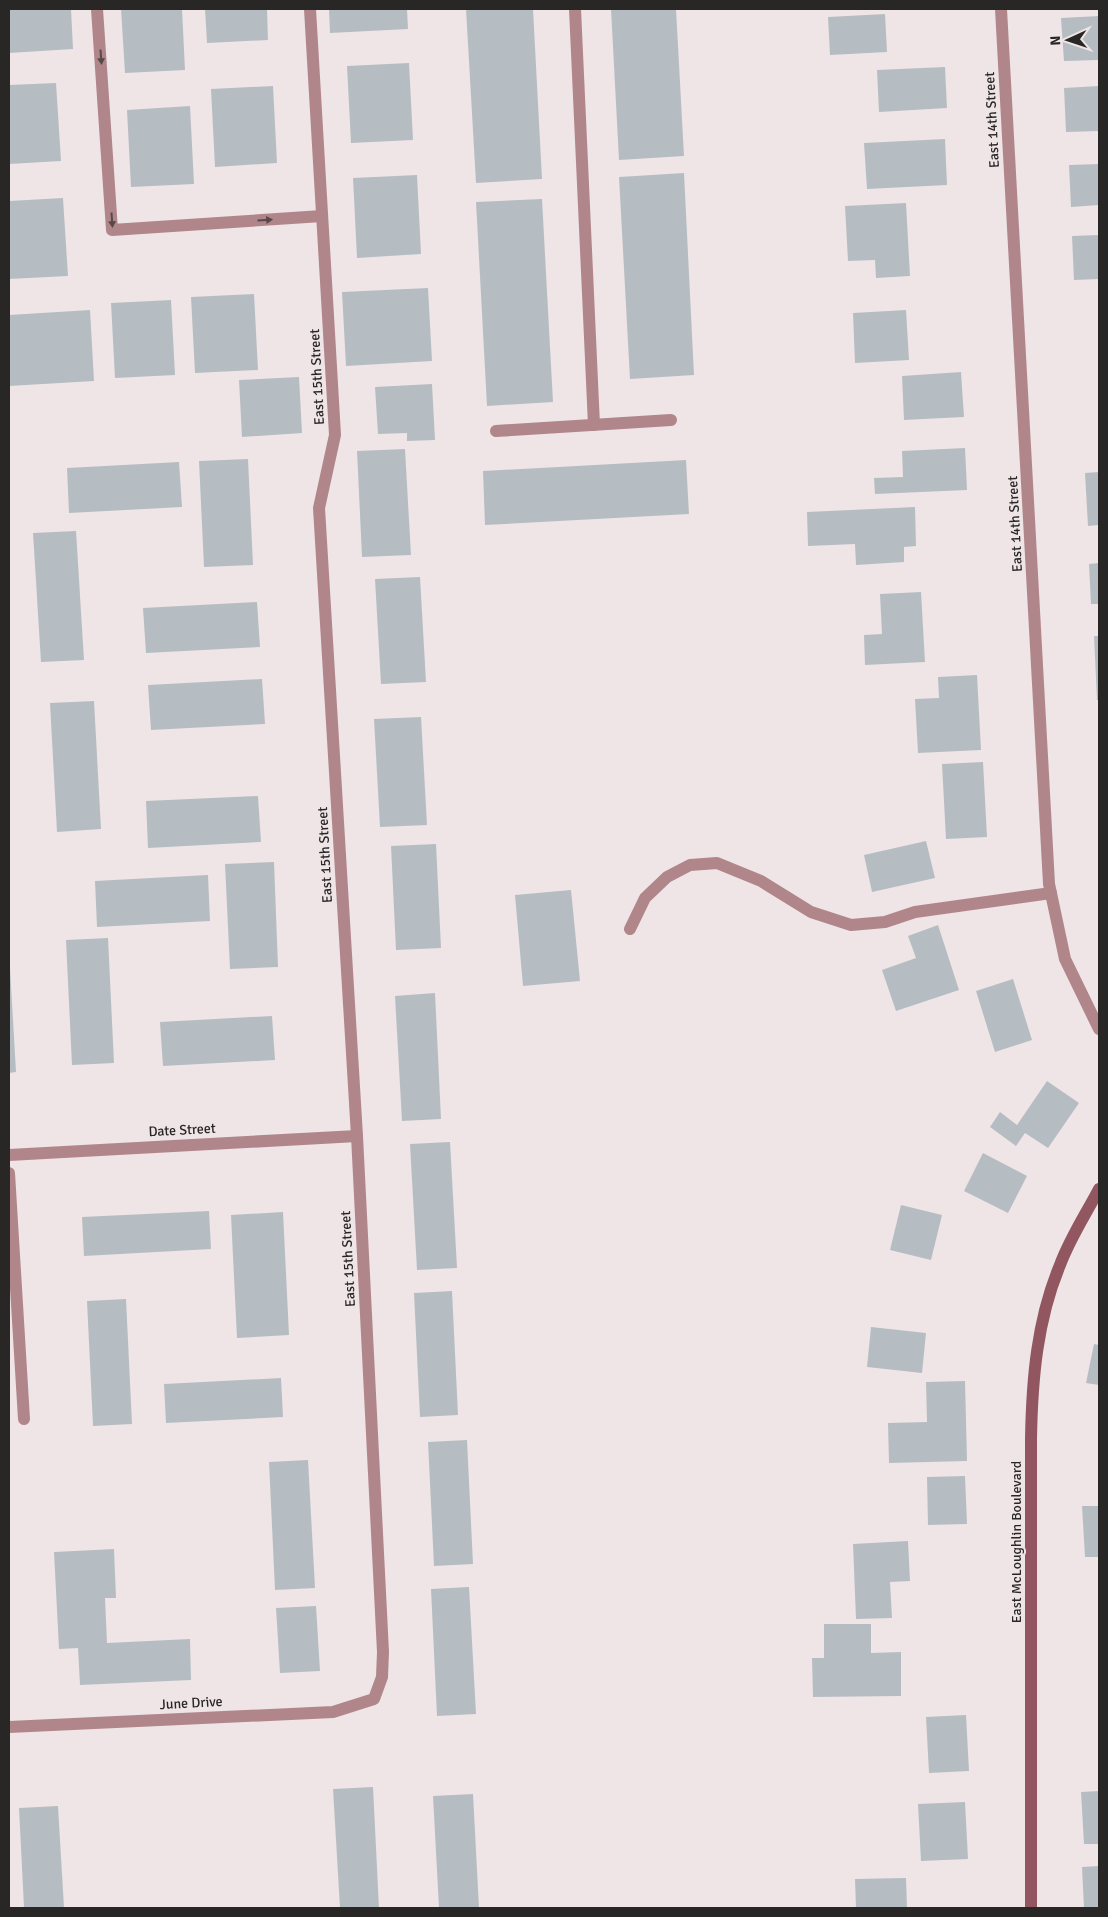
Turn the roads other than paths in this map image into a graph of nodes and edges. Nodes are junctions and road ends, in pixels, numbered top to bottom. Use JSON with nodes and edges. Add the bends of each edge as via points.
{"nodes":[{"id":1,"x":97,"y":9,"type":"edge"},
{"id":2,"x":310,"y":9,"type":"edge"},
{"id":3,"x":575,"y":9,"type":"edge"},
{"id":4,"x":1001,"y":9,"type":"edge"},
{"id":5,"x":322,"y":216,"type":"junction"},
{"id":6,"x":671,"y":420,"type":"dead end"},
{"id":7,"x":594,"y":425,"type":"junction"},
{"id":8,"x":496,"y":431,"type":"dead end"},
{"id":9,"x":1051,"y":893,"type":"junction"},
{"id":10,"x":630,"y":929,"type":"dead end"},
{"id":11,"x":1099,"y":1029,"type":"edge"},
{"id":12,"x":356,"y":1136,"type":"junction"},
{"id":13,"x":9,"y":1155,"type":"edge"},
{"id":14,"x":9,"y":1173,"type":"edge"},
{"id":15,"x":1099,"y":1189,"type":"edge"},
{"id":16,"x":24,"y":1419,"type":"dead end"},
{"id":17,"x":374,"y":1699,"type":"joint"},
{"id":18,"x":9,"y":1726,"type":"edge"},
{"id":19,"x":1031,"y":1908,"type":"edge"}],
"edges":[{"from":1,"to":5,"type":"street","one_way":true,"via":[[112,230]]},
{"from":2,"to":5,"type":"street","name":"East 15th Street"},
{"from":3,"to":7,"type":"street"},
{"from":4,"to":9,"type":"street","name":"East 14th Street"},
{"from":5,"to":12,"type":"street","name":"East 15th Street","via":[[335,435],[319,508]]},
{"from":6,"to":7,"type":"street"},
{"from":7,"to":8,"type":"street"},
{"from":9,"to":10,"type":"street","via":[[915,912],[885,922],[851,925],[810,912],[761,881],[717,863],[690,865],[667,876],[645,898]]},
{"from":9,"to":11,"type":"street","name":"East 14th Street","via":[[1065,959]]},
{"from":12,"to":13,"type":"street","name":"Date Street"},
{"from":12,"to":17,"type":"street","name":"East 15th Street","via":[[383,1652],[382,1677]]},
{"from":14,"to":16,"type":"street"},
{"from":15,"to":19,"type":"street","name":"East McLoughlin Boulevard","via":[[1060,1264],[1036,1349],[1032,1406]]},
{"from":17,"to":18,"type":"street","name":"June Drive","via":[[333,1712]]}]}
